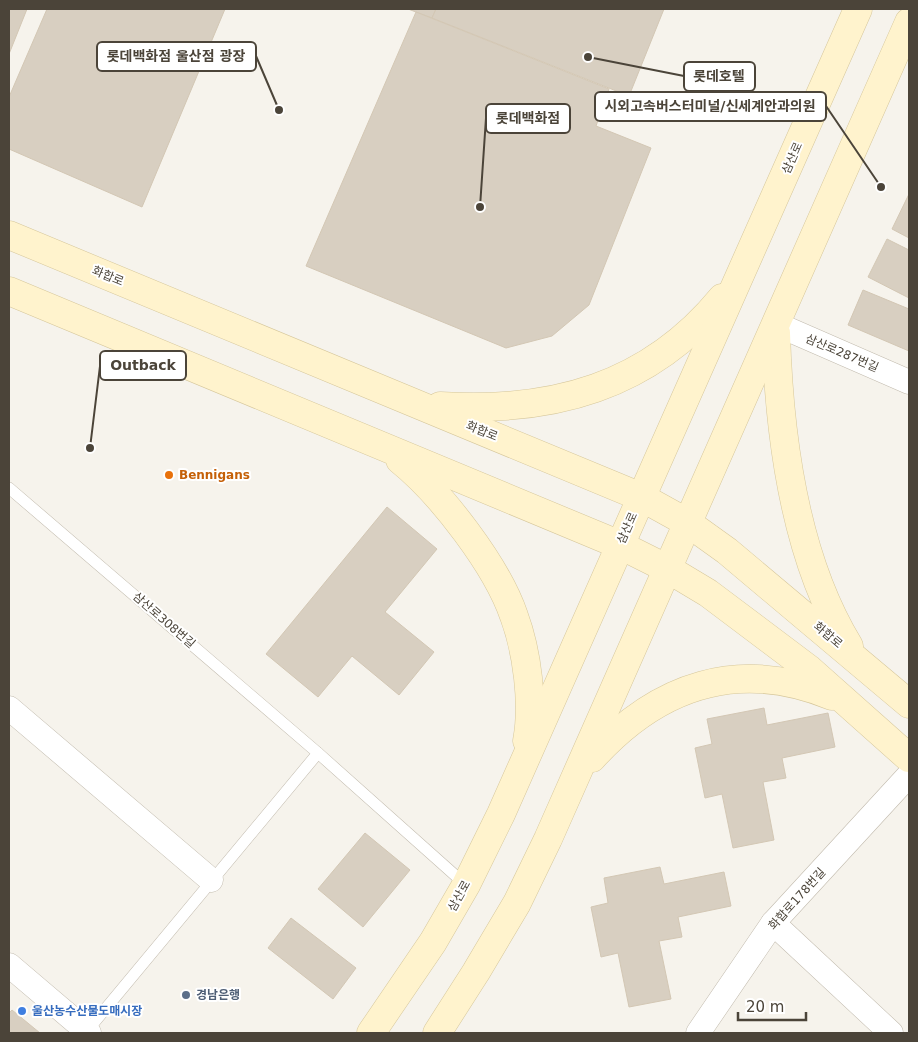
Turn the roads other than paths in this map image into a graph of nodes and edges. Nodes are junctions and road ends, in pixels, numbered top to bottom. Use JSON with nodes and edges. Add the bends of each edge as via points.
{"nodes":[{"id":1,"x":858,"y":9,"type":"edge"},
{"id":2,"x":909,"y":22,"type":"edge"},
{"id":3,"x":9,"y":235,"type":"edge"},
{"id":4,"x":743,"y":268,"type":"junction"},
{"id":5,"x":9,"y":291,"type":"edge"},
{"id":6,"x":776,"y":324,"type":"junction"},
{"id":7,"x":909,"y":382,"type":"edge"},
{"id":8,"x":420,"y":405,"type":"junction"},
{"id":9,"x":376,"y":443,"type":"junction"},
{"id":10,"x":9,"y":488,"type":"edge"},
{"id":11,"x":641,"y":496,"type":"junction"},
{"id":12,"x":688,"y":523,"type":"junction"},
{"id":13,"x":620,"y":544,"type":"junction"},
{"id":14,"x":668,"y":569,"type":"junction"},
{"id":15,"x":858,"y":660,"type":"junction"},
{"id":16,"x":909,"y":704,"type":"edge"},
{"id":17,"x":852,"y":707,"type":"junction"},
{"id":18,"x":9,"y":708,"type":"edge"},
{"id":19,"x":318,"y":753,"type":"junction"},
{"id":20,"x":909,"y":758,"type":"edge"},
{"id":21,"x":522,"y":768,"type":"junction"},
{"id":22,"x":909,"y":775,"type":"edge"},
{"id":23,"x":576,"y":779,"type":"junction"},
{"id":24,"x":211,"y":880,"type":"junction"},
{"id":25,"x":466,"y":885,"type":"junction"},
{"id":26,"x":774,"y":923,"type":"junction"},
{"id":27,"x":9,"y":965,"type":"edge"},
{"id":28,"x":88,"y":1032,"type":"edge"},
{"id":29,"x":371,"y":1033,"type":"edge"},
{"id":30,"x":437,"y":1033,"type":"edge"},
{"id":31,"x":698,"y":1033,"type":"edge"},
{"id":32,"x":891,"y":1033,"type":"edge"}],
"edges":[{"from":1,"to":4,"type":"main road","name":"삼산로"},
{"from":2,"to":6,"type":"main road"},
{"from":3,"to":8,"type":"main road","name":"화합로"},
{"from":4,"to":8,"type":"main road","via":[[713,309],[667,352],[637,371],[597,388],[545,401],[499,407]]},
{"from":4,"to":11,"type":"main road","name":"삼산로"},
{"from":5,"to":9,"type":"main road"},
{"from":6,"to":7,"type":"street","name":"삼산로287번길"},
{"from":6,"to":12,"type":"main road"},
{"from":6,"to":15,"type":"main road","via":[[777,380],[792,493],[823,595],[839,630]]},
{"from":8,"to":11,"type":"main road","name":"화합로"},
{"from":9,"to":13,"type":"main road"},
{"from":9,"to":21,"type":"main road","via":[[401,460],[445,506],[488,565],[514,615],[522,641],[530,707]]},
{"from":10,"to":19,"type":"lane","name":"삼산로308번길"},
{"from":11,"to":12,"type":"main road","name":"화합로"},
{"from":11,"to":13,"type":"main road","name":"삼산로"},
{"from":12,"to":14,"type":"main road"},
{"from":12,"to":15,"type":"main road","name":"화합로"},
{"from":13,"to":14,"type":"main road"},
{"from":13,"to":21,"type":"main road","name":"삼산로"},
{"from":14,"to":17,"type":"main road","via":[[708,593],[810,669]]},
{"from":14,"to":23,"type":"main road"},
{"from":15,"to":16,"type":"main road","name":"화합로"},
{"from":17,"to":20,"type":"main road"},
{"from":17,"to":23,"type":"main road","via":[[818,690],[778,680],[734,679],[710,683],[667,698],[631,721],[608,740]]},
{"from":18,"to":24,"type":"street"},
{"from":19,"to":24,"type":"lane"},
{"from":19,"to":25,"type":"lane","name":"삼산로308번길"},
{"from":21,"to":25,"type":"main road","name":"삼산로"},
{"from":22,"to":26,"type":"street","name":"화합로178번길"},
{"from":23,"to":30,"type":"main road","via":[[517,903]]},
{"from":24,"to":28,"type":"lane"},
{"from":25,"to":29,"type":"main road","name":"삼산로","via":[[433,942]]},
{"from":26,"to":31,"type":"street","name":"화합로178번길"},
{"from":26,"to":32,"type":"street"},
{"from":27,"to":28,"type":"street"}]}
